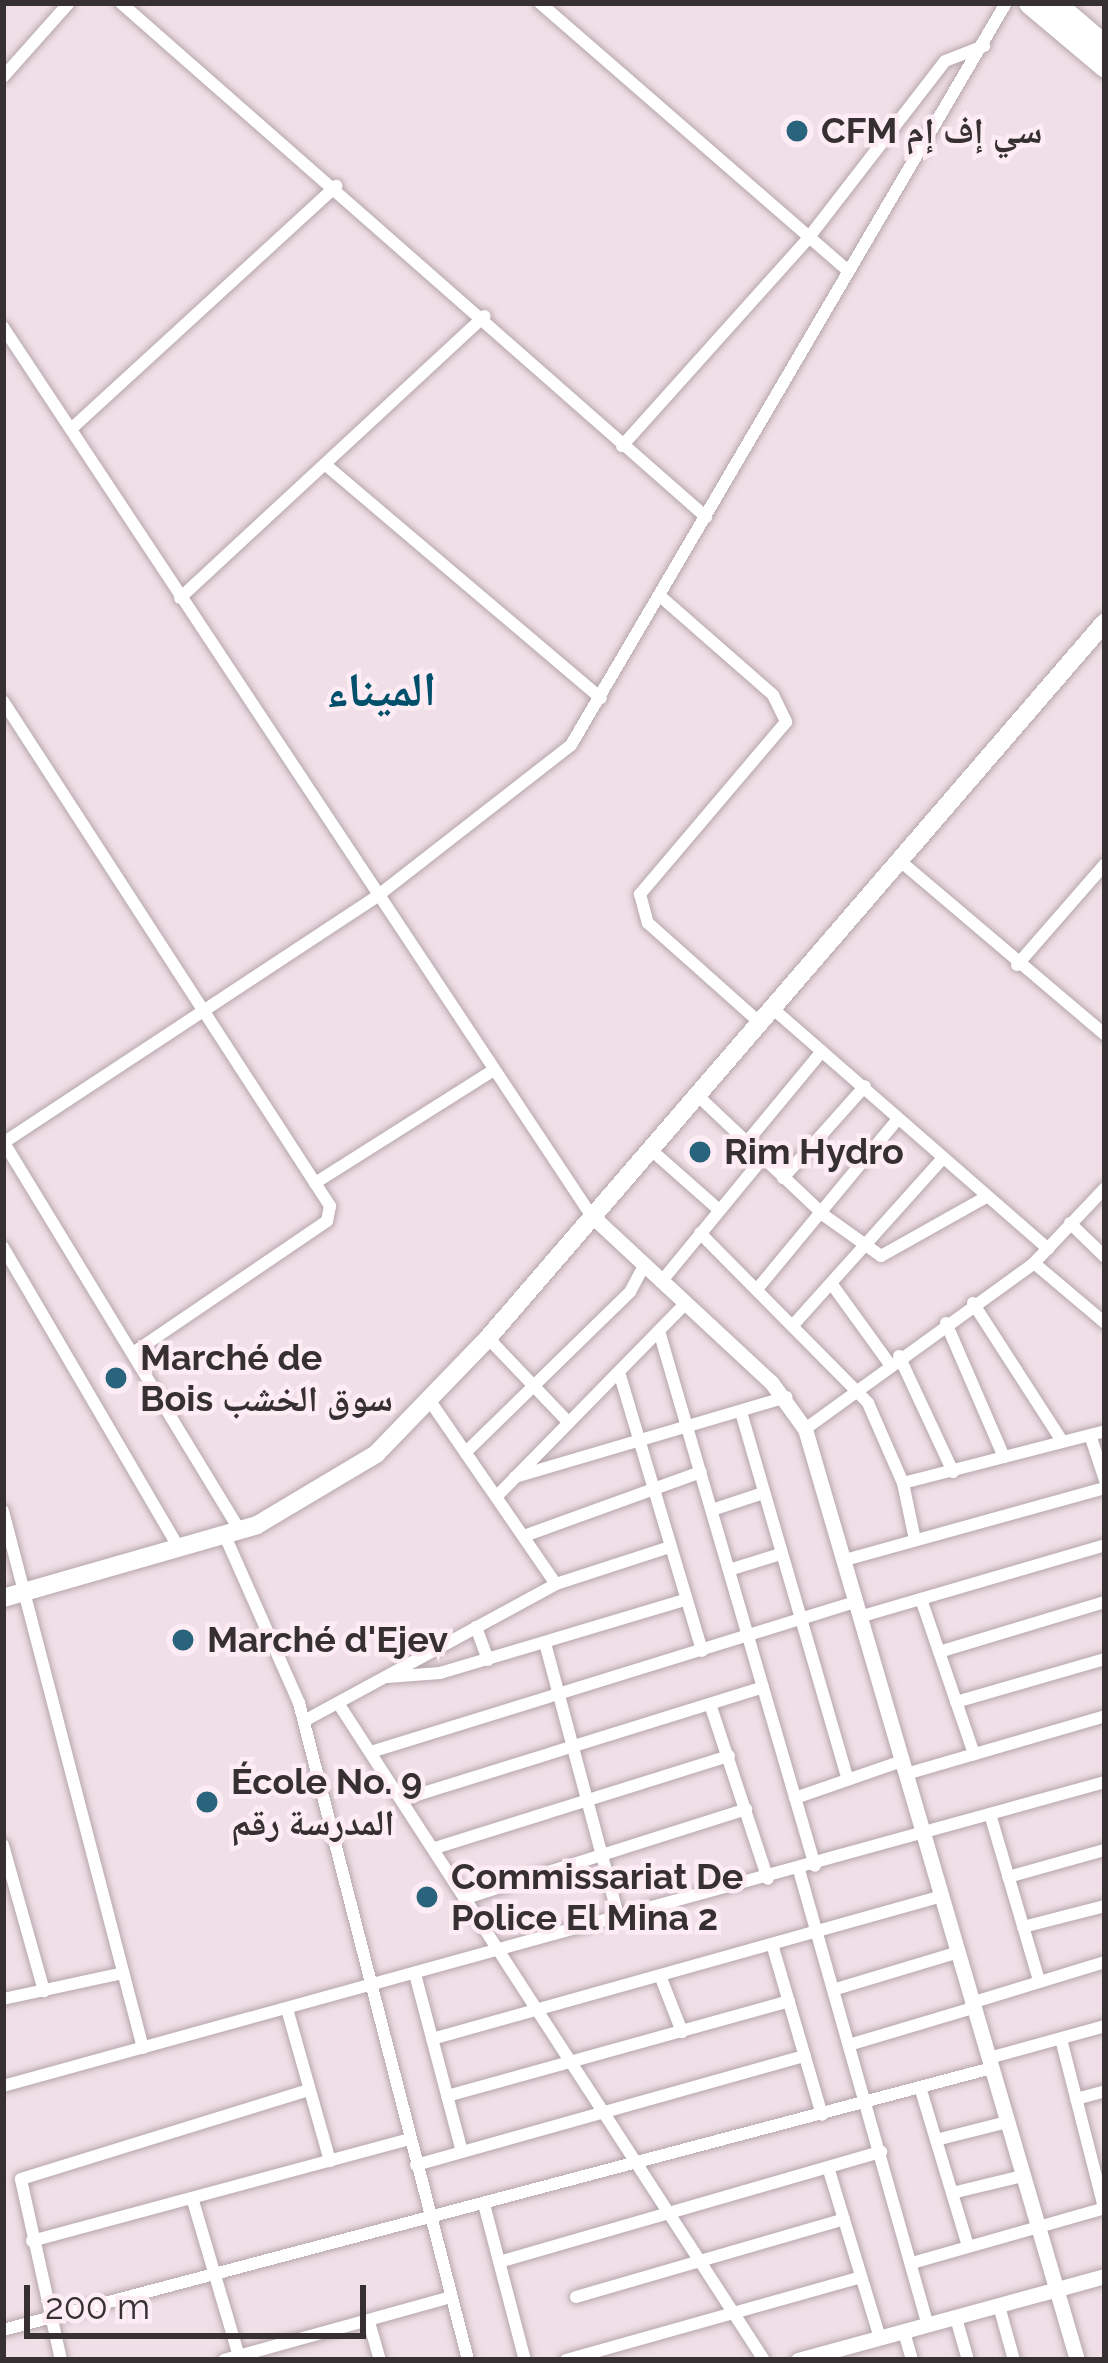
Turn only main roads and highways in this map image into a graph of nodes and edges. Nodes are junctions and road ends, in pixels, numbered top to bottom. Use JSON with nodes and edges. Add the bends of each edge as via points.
{"nodes":[{"id":1,"x":1029,"y":3,"type":"edge"},
{"id":2,"x":1055,"y":3,"type":"edge"},
{"id":3,"x":1105,"y":46,"type":"edge"},
{"id":4,"x":1105,"y":67,"type":"edge"},
{"id":5,"x":1105,"y":622,"type":"edge"},
{"id":6,"x":3,"y":1598,"type":"edge"}],
"edges":[{"from":1,"to":4,"type":"highway"},
{"from":2,"to":3,"type":"highway"},
{"from":5,"to":6,"type":"main road","via":[[430,1401],[337,1483],[233,1534]]}]}
